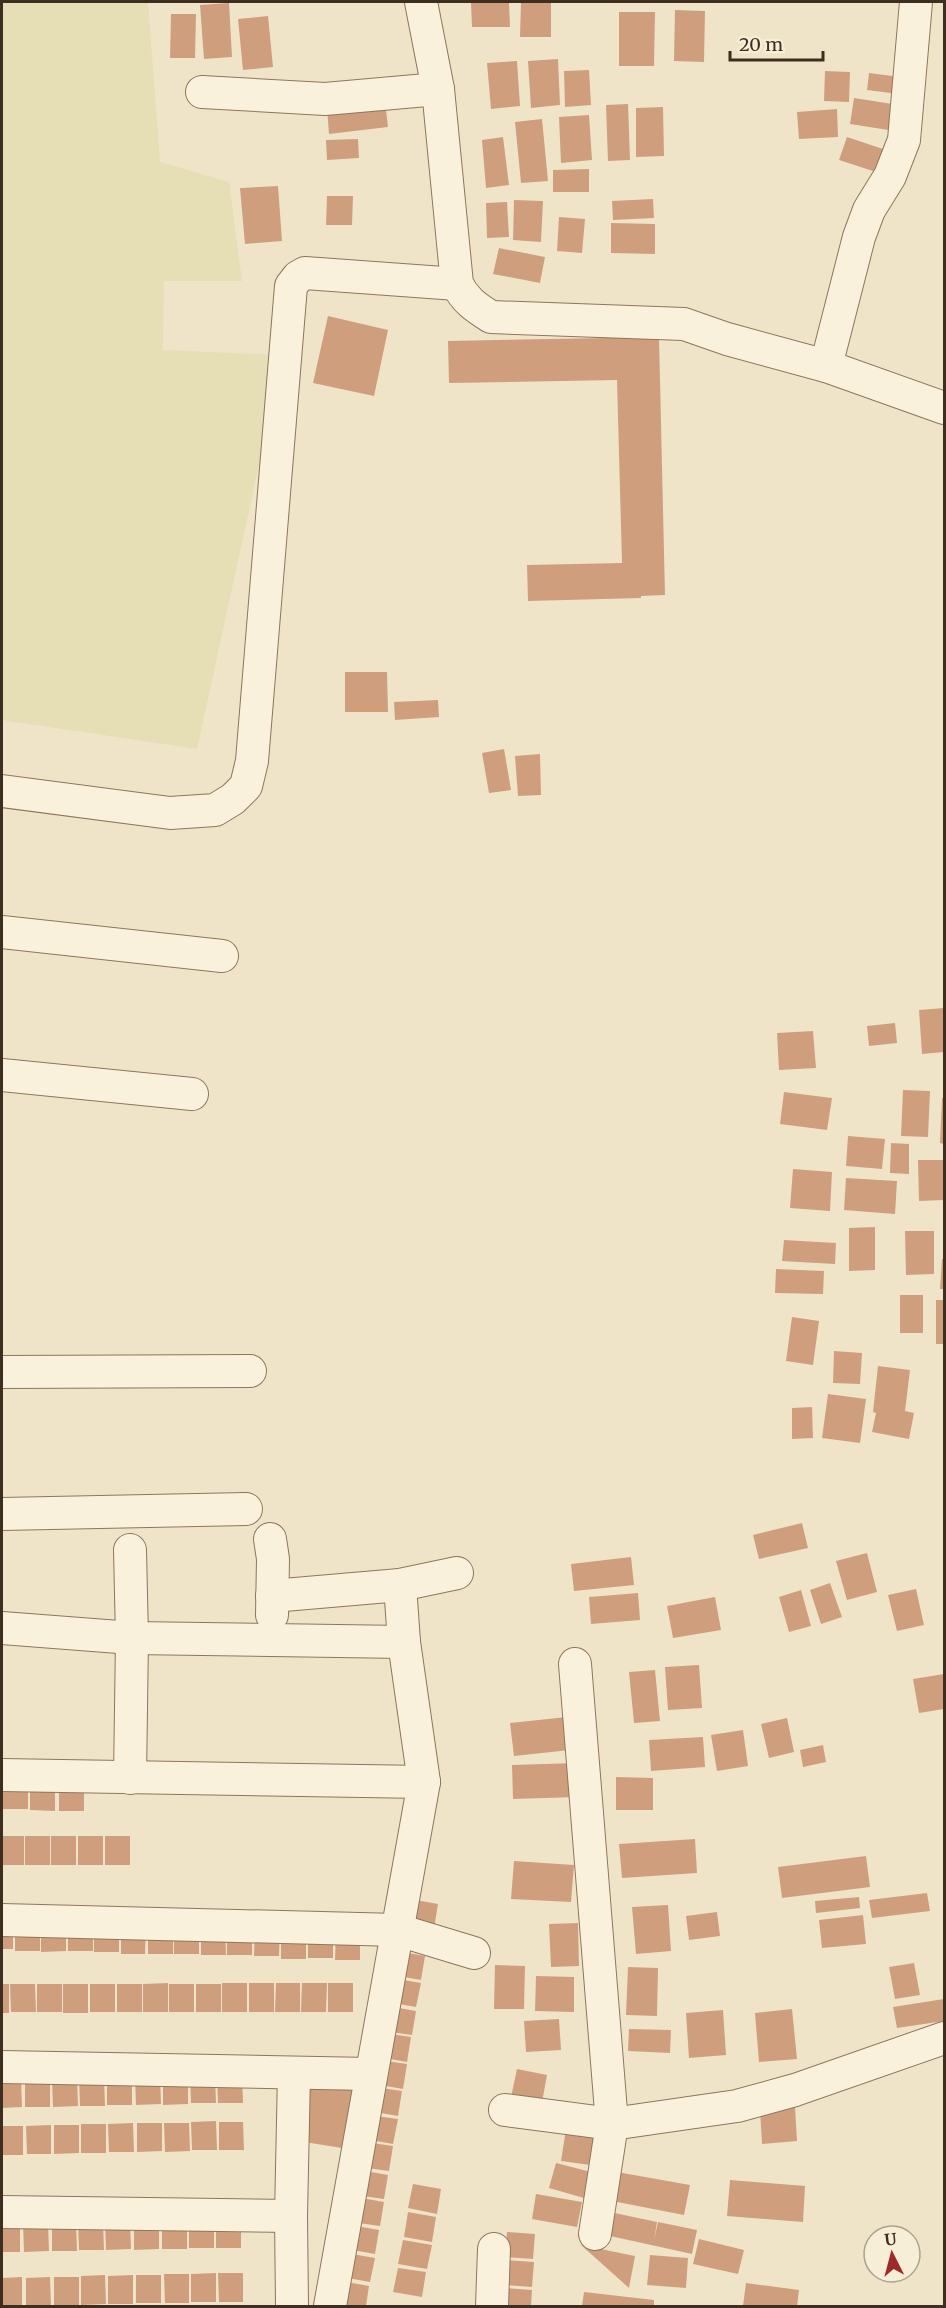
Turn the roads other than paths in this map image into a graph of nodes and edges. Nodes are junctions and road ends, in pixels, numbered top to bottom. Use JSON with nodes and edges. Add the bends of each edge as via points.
{"nodes":[{"id":1,"x":421,"y":2,"type":"edge"},
{"id":2,"x":916,"y":2,"type":"edge"},
{"id":3,"x":438,"y":89,"type":"junction"},
{"id":4,"x":202,"y":92,"type":"dead end"},
{"id":5,"x":457,"y":284,"type":"junction"},
{"id":6,"x":826,"y":366,"type":"junction"},
{"id":7,"x":945,"y":408,"type":"edge"},
{"id":8,"x":2,"y":795,"type":"edge"},
{"id":9,"x":2,"y":932,"type":"edge"},
{"id":10,"x":222,"y":956,"type":"dead end"},
{"id":11,"x":2,"y":1076,"type":"edge"},
{"id":12,"x":192,"y":1094,"type":"dead end"},
{"id":13,"x":250,"y":1371,"type":"dead end"},
{"id":14,"x":2,"y":1372,"type":"edge"},
{"id":15,"x":246,"y":1509,"type":"dead end"},
{"id":16,"x":2,"y":1514,"type":"edge"},
{"id":17,"x":270,"y":1539,"type":"dead end"},
{"id":18,"x":130,"y":1550,"type":"dead end"},
{"id":19,"x":457,"y":1573,"type":"dead end"},
{"id":20,"x":400,"y":1585,"type":"junction"},
{"id":21,"x":272,"y":1596,"type":"junction"},
{"id":22,"x":2,"y":1628,"type":"edge"},
{"id":23,"x":132,"y":1638,"type":"junction"},
{"id":24,"x":273,"y":1640,"type":"junction"},
{"id":25,"x":404,"y":1641,"type":"junction"},
{"id":26,"x":575,"y":1664,"type":"dead end"},
{"id":27,"x":2,"y":1775,"type":"edge"},
{"id":28,"x":130,"y":1779,"type":"junction"},
{"id":29,"x":424,"y":1782,"type":"junction"},
{"id":30,"x":2,"y":1920,"type":"edge"},
{"id":31,"x":398,"y":1930,"type":"junction"},
{"id":32,"x":474,"y":1953,"type":"dead end"},
{"id":33,"x":945,"y":2038,"type":"edge"},
{"id":34,"x":2,"y":2067,"type":"edge"},
{"id":35,"x":294,"y":2073,"type":"junction"},
{"id":36,"x":370,"y":2074,"type":"junction"},
{"id":37,"x":505,"y":2110,"type":"dead end"},
{"id":38,"x":612,"y":2124,"type":"junction"},
{"id":39,"x":2,"y":2212,"type":"edge"},
{"id":40,"x":291,"y":2217,"type":"junction"},
{"id":41,"x":595,"y":2234,"type":"dead end"},
{"id":42,"x":494,"y":2249,"type":"dead end"},
{"id":43,"x":292,"y":2307,"type":"edge"},
{"id":44,"x":330,"y":2307,"type":"edge"},
{"id":45,"x":492,"y":2307,"type":"edge"}],
"edges":[{"from":1,"to":3,"type":"street"},
{"from":2,"to":6,"type":"street","via":[[904,140],[890,176],[868,210]]},
{"from":3,"to":4,"type":"street","via":[[325,99]]},
{"from":3,"to":5,"type":"street"},
{"from":5,"to":6,"type":"street","via":[[468,302],[490,316],[684,324]]},
{"from":5,"to":8,"type":"street","via":[[305,273],[291,286],[252,761],[246,786],[215,810],[170,813]]},
{"from":6,"to":7,"type":"street"},
{"from":9,"to":10,"type":"street"},
{"from":11,"to":12,"type":"street"},
{"from":13,"to":14,"type":"street"},
{"from":15,"to":16,"type":"street"},
{"from":17,"to":21,"type":"street"},
{"from":18,"to":23,"type":"street"},
{"from":19,"to":20,"type":"street"},
{"from":20,"to":21,"type":"street"},
{"from":20,"to":25,"type":"street"},
{"from":21,"to":24,"type":"street"},
{"from":22,"to":23,"type":"street"},
{"from":23,"to":24,"type":"street"},
{"from":23,"to":28,"type":"street"},
{"from":24,"to":25,"type":"street"},
{"from":25,"to":29,"type":"street"},
{"from":26,"to":38,"type":"street"},
{"from":27,"to":28,"type":"street"},
{"from":28,"to":29,"type":"street"},
{"from":29,"to":31,"type":"street"},
{"from":30,"to":31,"type":"street"},
{"from":31,"to":32,"type":"street"},
{"from":31,"to":36,"type":"street"},
{"from":33,"to":38,"type":"street","via":[[737,2106]]},
{"from":34,"to":35,"type":"street"},
{"from":35,"to":36,"type":"street"},
{"from":35,"to":40,"type":"street"},
{"from":36,"to":44,"type":"street"},
{"from":37,"to":38,"type":"street"},
{"from":38,"to":41,"type":"street"},
{"from":39,"to":40,"type":"street"},
{"from":40,"to":43,"type":"street"},
{"from":42,"to":45,"type":"street"}]}
